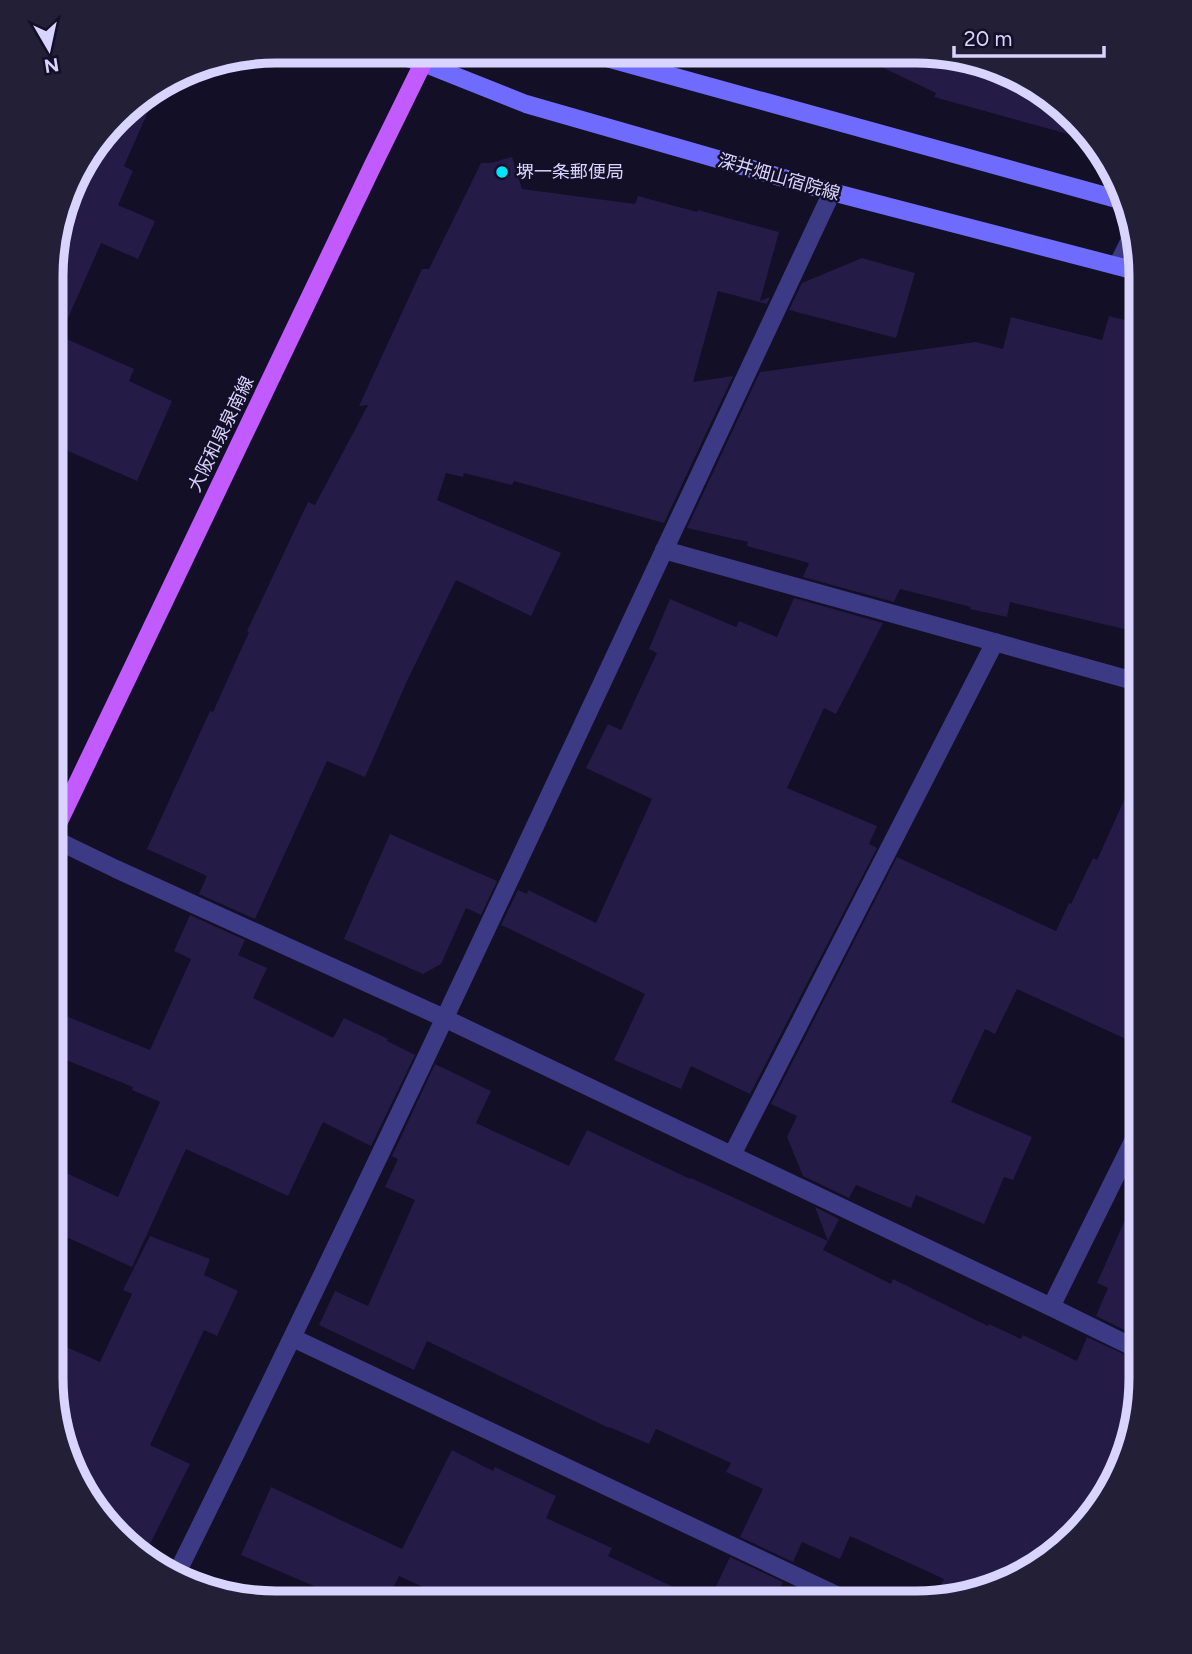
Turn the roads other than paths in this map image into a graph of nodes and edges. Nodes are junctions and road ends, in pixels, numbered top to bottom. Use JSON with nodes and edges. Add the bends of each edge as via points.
{"nodes":[{"id":1,"x":423,"y":63,"type":"edge"},
{"id":2,"x":439,"y":63,"type":"edge"},
{"id":3,"x":625,"y":63,"type":"edge"},
{"id":4,"x":832,"y":192,"type":"junction"},
{"id":5,"x":1114,"y":198,"type":"edge"},
{"id":6,"x":1127,"y":246,"type":"edge"},
{"id":7,"x":1116,"y":265,"type":"junction"},
{"id":8,"x":1129,"y":269,"type":"edge"},
{"id":9,"x":664,"y":550,"type":"junction"},
{"id":10,"x":995,"y":642,"type":"junction"},
{"id":11,"x":1129,"y":679,"type":"edge"},
{"id":12,"x":63,"y":814,"type":"edge"},
{"id":13,"x":63,"y":842,"type":"edge"},
{"id":14,"x":444,"y":1018,"type":"junction"},
{"id":15,"x":1129,"y":1149,"type":"edge"},
{"id":16,"x":732,"y":1155,"type":"junction"},
{"id":17,"x":1051,"y":1307,"type":"junction"},
{"id":18,"x":293,"y":1338,"type":"junction"},
{"id":19,"x":1129,"y":1345,"type":"edge"},
{"id":20,"x":180,"y":1567,"type":"edge"},
{"id":21,"x":828,"y":1591,"type":"edge"}],
"edges":[{"from":1,"to":12,"type":"main road","name":"大阪和泉泉南線"},
{"from":2,"to":4,"type":"main road","name":"深井畑山宿院線","via":[[526,104]]},
{"from":3,"to":5,"type":"main road"},
{"from":4,"to":7,"type":"main road","name":"深井畑山宿院線"},
{"from":4,"to":9,"type":"street"},
{"from":6,"to":7,"type":"street"},
{"from":7,"to":8,"type":"main road","name":"深井畑山宿院線"},
{"from":9,"to":10,"type":"street"},
{"from":9,"to":14,"type":"street"},
{"from":10,"to":11,"type":"street"},
{"from":10,"to":16,"type":"street"},
{"from":13,"to":14,"type":"street"},
{"from":14,"to":16,"type":"street"},
{"from":14,"to":18,"type":"street"},
{"from":15,"to":17,"type":"street"},
{"from":16,"to":17,"type":"street"},
{"from":17,"to":19,"type":"street"},
{"from":18,"to":20,"type":"street"},
{"from":18,"to":21,"type":"street"}]}
